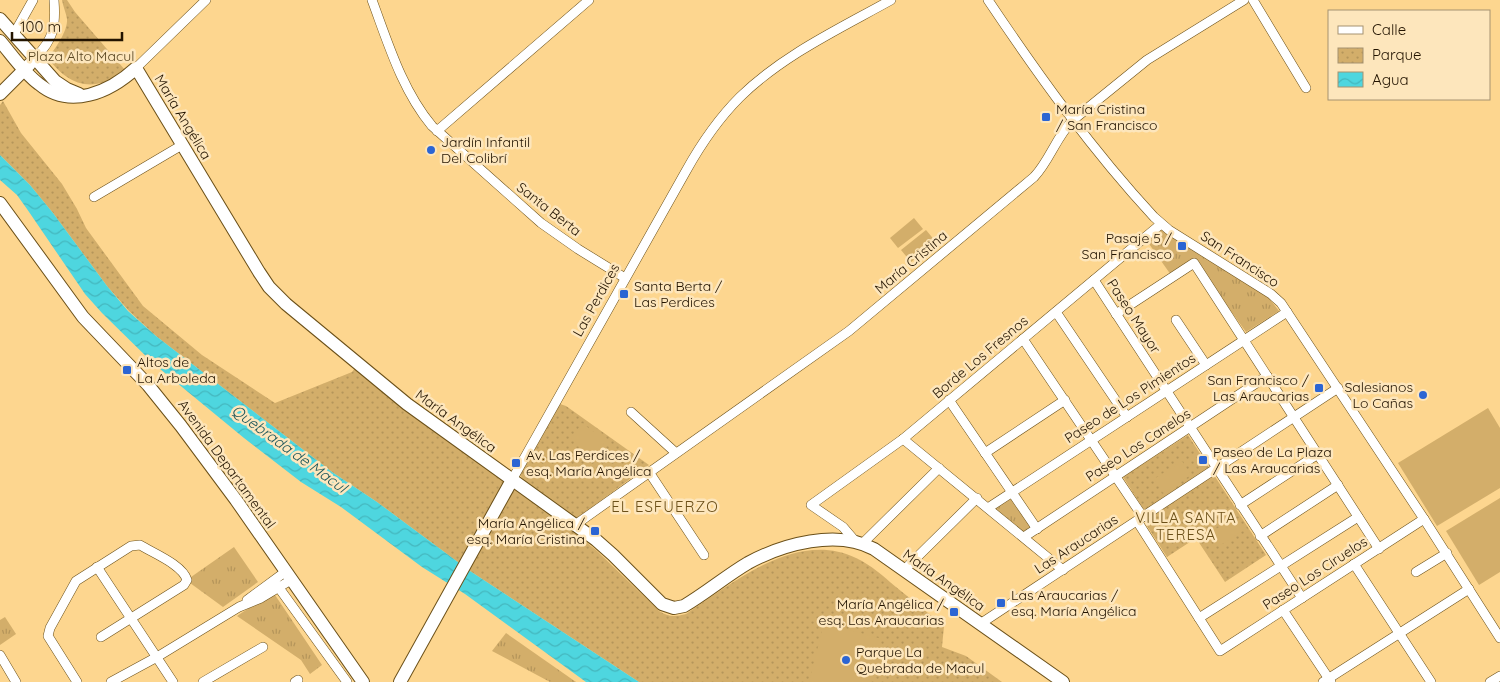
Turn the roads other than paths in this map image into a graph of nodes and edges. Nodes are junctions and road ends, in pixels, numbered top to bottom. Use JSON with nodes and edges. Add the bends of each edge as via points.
{"nodes":[{"id":1,"x":33,"y":0,"type":"edge"},
{"id":2,"x":54,"y":0,"type":"edge"},
{"id":3,"x":206,"y":0,"type":"edge"},
{"id":4,"x":372,"y":0,"type":"edge"},
{"id":5,"x":589,"y":0,"type":"edge"},
{"id":6,"x":891,"y":0,"type":"edge"},
{"id":7,"x":988,"y":0,"type":"edge"},
{"id":8,"x":1244,"y":0,"type":"edge"},
{"id":9,"x":1253,"y":0,"type":"edge"},
{"id":10,"x":0,"y":19,"type":"edge"},
{"id":11,"x":14,"y":34,"type":"junction"},
{"id":12,"x":0,"y":41,"type":"edge"},
{"id":13,"x":35,"y":58,"type":"junction"},
{"id":14,"x":136,"y":68,"type":"junction"},
{"id":15,"x":24,"y":69,"type":"junction"},
{"id":16,"x":1306,"y":88,"type":"dead end"},
{"id":17,"x":0,"y":94,"type":"edge"},
{"id":18,"x":87,"y":95,"type":"junction"},
{"id":19,"x":1073,"y":120,"type":"junction"},
{"id":20,"x":436,"y":131,"type":"junction"},
{"id":21,"x":182,"y":146,"type":"junction"},
{"id":22,"x":94,"y":197,"type":"dead end"},
{"id":23,"x":0,"y":203,"type":"edge"},
{"id":24,"x":1161,"y":224,"type":"junction"},
{"id":25,"x":626,"y":278,"type":"junction"},
{"id":26,"x":1094,"y":280,"type":"junction"},
{"id":27,"x":1056,"y":312,"type":"junction"},
{"id":28,"x":1287,"y":312,"type":"junction"},
{"id":29,"x":1116,"y":314,"type":"junction"},
{"id":30,"x":1176,"y":320,"type":"dead end"},
{"id":31,"x":1023,"y":339,"type":"junction"},
{"id":32,"x":1244,"y":340,"type":"junction"},
{"id":33,"x":1206,"y":365,"type":"junction"},
{"id":34,"x":1267,"y":376,"type":"junction"},
{"id":35,"x":1338,"y":388,"type":"junction"},
{"id":36,"x":1166,"y":391,"type":"junction"},
{"id":37,"x":949,"y":400,"type":"junction"},
{"id":38,"x":1064,"y":400,"type":"junction"},
{"id":39,"x":631,"y":412,"type":"dead end"},
{"id":40,"x":1127,"y":417,"type":"junction"},
{"id":41,"x":1294,"y":417,"type":"junction"},
{"id":42,"x":1190,"y":428,"type":"junction"},
{"id":43,"x":903,"y":439,"type":"junction"},
{"id":44,"x":1091,"y":440,"type":"junction"},
{"id":45,"x":676,"y":453,"type":"junction"},
{"id":46,"x":985,"y":453,"type":"junction"},
{"id":47,"x":1318,"y":454,"type":"junction"},
{"id":48,"x":939,"y":468,"type":"junction"},
{"id":49,"x":1216,"y":468,"type":"junction"},
{"id":50,"x":649,"y":472,"type":"junction"},
{"id":51,"x":1116,"y":477,"type":"junction"},
{"id":52,"x":512,"y":480,"type":"junction"},
{"id":53,"x":1338,"y":485,"type":"junction"},
{"id":54,"x":1012,"y":492,"type":"junction"},
{"id":55,"x":977,"y":498,"type":"junction"},
{"id":56,"x":811,"y":505,"type":"joint"},
{"id":57,"x":1240,"y":505,"type":"junction"},
{"id":58,"x":988,"y":508,"type":"junction"},
{"id":59,"x":1358,"y":516,"type":"junction"},
{"id":60,"x":1140,"y":519,"type":"junction"},
{"id":61,"x":1424,"y":519,"type":"junction"},
{"id":62,"x":575,"y":525,"type":"junction"},
{"id":63,"x":1037,"y":529,"type":"junction"},
{"id":64,"x":1260,"y":536,"type":"junction"},
{"id":65,"x":1024,"y":537,"type":"junction"},
{"id":66,"x":859,"y":542,"type":"junction"},
{"id":67,"x":1379,"y":548,"type":"junction"},
{"id":68,"x":1447,"y":554,"type":"junction"},
{"id":69,"x":704,"y":555,"type":"dead end"},
{"id":70,"x":1354,"y":564,"type":"junction"},
{"id":71,"x":1280,"y":566,"type":"junction"},
{"id":72,"x":97,"y":567,"type":"junction"},
{"id":73,"x":904,"y":570,"type":"junction"},
{"id":74,"x":1063,"y":570,"type":"junction"},
{"id":75,"x":1416,"y":572,"type":"dead end"},
{"id":76,"x":288,"y":576,"type":"junction"},
{"id":77,"x":276,"y":584,"type":"junction"},
{"id":78,"x":1469,"y":589,"type":"junction"},
{"id":79,"x":1302,"y":598,"type":"junction"},
{"id":80,"x":1284,"y":610,"type":"junction"},
{"id":81,"x":132,"y":618,"type":"junction"},
{"id":82,"x":1199,"y":618,"type":"junction"},
{"id":83,"x":980,"y":624,"type":"junction"},
{"id":84,"x":1399,"y":634,"type":"junction"},
{"id":85,"x":101,"y":637,"type":"dead end"},
{"id":86,"x":1500,"y":638,"type":"edge"},
{"id":87,"x":263,"y":647,"type":"dead end"},
{"id":88,"x":0,"y":655,"type":"edge"},
{"id":89,"x":157,"y":657,"type":"junction"},
{"id":90,"x":1500,"y":676,"type":"edge"},
{"id":91,"x":1327,"y":681,"type":"edge"},
{"id":92,"x":16,"y":682,"type":"edge"},
{"id":93,"x":77,"y":682,"type":"edge"},
{"id":94,"x":111,"y":682,"type":"edge"},
{"id":95,"x":173,"y":682,"type":"edge"},
{"id":96,"x":203,"y":682,"type":"edge"},
{"id":97,"x":347,"y":682,"type":"edge"},
{"id":98,"x":363,"y":682,"type":"edge"},
{"id":99,"x":400,"y":682,"type":"edge"},
{"id":100,"x":1062,"y":682,"type":"edge"},
{"id":101,"x":1431,"y":682,"type":"edge"},
{"id":102,"x":1490,"y":682,"type":"edge"}],
"edges":[{"from":1,"to":11,"type":"street"},
{"from":2,"to":13,"type":"street","via":[[53,32]]},
{"from":3,"to":14,"type":"street"},
{"from":4,"to":20,"type":"street","name":"Santa Berta","via":[[399,72]]},
{"from":5,"to":20,"type":"street"},
{"from":6,"to":25,"type":"street","name":"Las Perdices","via":[[790,57],[731,106],[694,156]]},
{"from":7,"to":19,"type":"street","name":"San Francisco"},
{"from":8,"to":19,"type":"street","name":"María Cristina","via":[[1147,60]]},
{"from":9,"to":16,"type":"street"},
{"from":10,"to":11,"type":"street"},
{"from":11,"to":13,"type":"street"},
{"from":12,"to":15,"type":"street"},
{"from":13,"to":15,"type":"street"},
{"from":13,"to":18,"type":"street","via":[[61,86]]},
{"from":14,"to":18,"type":"street","via":[[116,84]]},
{"from":14,"to":21,"type":"street","name":"María Angélica"},
{"from":15,"to":17,"type":"street"},
{"from":15,"to":18,"type":"street","via":[[40,86],[51,92],[69,97]]},
{"from":19,"to":24,"type":"street","name":"San Francisco"},
{"from":19,"to":45,"type":"street","name":"María Cristina","via":[[1044,166],[1029,182],[849,331]]},
{"from":20,"to":25,"type":"street","name":"Santa Berta","via":[[547,228]]},
{"from":21,"to":22,"type":"street"},
{"from":21,"to":52,"type":"street","name":"María Angélica","via":[[277,296],[407,404]]},
{"from":23,"to":76,"type":"street","name":"Avenida Departamental","via":[[83,317],[176,418]]},
{"from":24,"to":26,"type":"street","name":"Borde Los Fresnos"},
{"from":24,"to":28,"type":"street","name":"San Francisco","via":[[1271,294]]},
{"from":25,"to":52,"type":"street","name":"Las Perdices"},
{"from":26,"to":27,"type":"street","name":"Borde Los Fresnos"},
{"from":26,"to":29,"type":"street","name":"Paseo Mayor"},
{"from":27,"to":31,"type":"street","name":"Borde Los Fresnos"},
{"from":27,"to":40,"type":"street"},
{"from":28,"to":32,"type":"street","name":"Paseo de Los Pimientos"},
{"from":28,"to":35,"type":"street","name":"San Francisco"},
{"from":29,"to":32,"type":"street","via":[[1194,263]]},
{"from":29,"to":36,"type":"street","name":"Paseo Mayor"},
{"from":30,"to":33,"type":"street"},
{"from":31,"to":37,"type":"street","name":"Borde Los Fresnos"},
{"from":31,"to":38,"type":"street"},
{"from":32,"to":33,"type":"street","name":"Paseo de Los Pimientos"},
{"from":32,"to":34,"type":"street"},
{"from":33,"to":36,"type":"street","name":"Paseo de Los Pimientos"},
{"from":34,"to":41,"type":"street"},
{"from":34,"to":42,"type":"street","name":"Paseo Los Canelos"},
{"from":35,"to":41,"type":"street","name":"Las Araucarias"},
{"from":35,"to":61,"type":"street","name":"San Francisco"},
{"from":36,"to":40,"type":"street","name":"Paseo de Los Pimientos"},
{"from":36,"to":42,"type":"street","name":"Paseo Mayor"},
{"from":37,"to":43,"type":"street","name":"Borde Los Fresnos"},
{"from":37,"to":46,"type":"street"},
{"from":38,"to":44,"type":"street"},
{"from":38,"to":46,"type":"street"},
{"from":39,"to":45,"type":"street"},
{"from":40,"to":44,"type":"street","name":"Paseo de Los Pimientos"},
{"from":41,"to":47,"type":"street"},
{"from":41,"to":49,"type":"street","name":"Las Araucarias"},
{"from":42,"to":49,"type":"street","name":"Paseo Mayor"},
{"from":42,"to":51,"type":"street","name":"Paseo Los Canelos"},
{"from":43,"to":48,"type":"street"},
{"from":43,"to":56,"type":"street","name":"Borde Los Fresnos"},
{"from":44,"to":51,"type":"street"},
{"from":44,"to":54,"type":"street","name":"Paseo de Los Pimientos"},
{"from":45,"to":50,"type":"street","name":"María Cristina"},
{"from":46,"to":54,"type":"street"},
{"from":47,"to":53,"type":"street"},
{"from":47,"to":57,"type":"street"},
{"from":48,"to":55,"type":"street"},
{"from":48,"to":66,"type":"street"},
{"from":49,"to":57,"type":"street","name":"Paseo Mayor"},
{"from":49,"to":60,"type":"street","name":"Las Araucarias"},
{"from":50,"to":62,"type":"street","name":"María Cristina"},
{"from":50,"to":69,"type":"street"},
{"from":51,"to":60,"type":"street"},
{"from":51,"to":63,"type":"street","name":"Paseo Los Canelos"},
{"from":52,"to":62,"type":"street","name":"María Angélica"},
{"from":52,"to":99,"type":"street","name":"Las Perdices"},
{"from":53,"to":59,"type":"street"},
{"from":53,"to":64,"type":"street"},
{"from":54,"to":58,"type":"street","name":"Paseo de Los Pimientos"},
{"from":54,"to":63,"type":"street"},
{"from":55,"to":58,"type":"street"},
{"from":55,"to":73,"type":"street"},
{"from":56,"to":66,"type":"street","name":"María Angélica"},
{"from":57,"to":64,"type":"street","name":"Paseo Mayor"},
{"from":58,"to":65,"type":"street"},
{"from":59,"to":67,"type":"street"},
{"from":59,"to":71,"type":"street"},
{"from":60,"to":74,"type":"street","name":"Las Araucarias"},
{"from":60,"to":82,"type":"street"},
{"from":61,"to":67,"type":"street","name":"Paseo Los Ciruelos"},
{"from":61,"to":68,"type":"street","name":"San Francisco"},
{"from":62,"to":66,"type":"street","name":"María Angélica","via":[[605,547],[659,602],[674,608],[684,606],[738,569],[771,553],[811,542]]},
{"from":63,"to":65,"type":"street","name":"Paseo Los Canelos"},
{"from":64,"to":71,"type":"street","name":"Paseo Mayor"},
{"from":65,"to":74,"type":"street"},
{"from":66,"to":73,"type":"street","name":"María Angélica"},
{"from":67,"to":70,"type":"street","name":"Paseo Los Ciruelos"},
{"from":68,"to":75,"type":"street"},
{"from":68,"to":78,"type":"street","name":"San Francisco"},
{"from":70,"to":79,"type":"street","name":"Paseo Los Ciruelos"},
{"from":70,"to":84,"type":"street"},
{"from":71,"to":79,"type":"street","name":"Paseo Mayor"},
{"from":71,"to":82,"type":"street"},
{"from":72,"to":81,"type":"street"},
{"from":72,"to":81,"type":"street","via":[[131,546],[140,545],[184,574],[187,580],[184,585]]},
{"from":72,"to":93,"type":"street","via":[[76,581],[48,636]]},
{"from":73,"to":83,"type":"street","name":"María Angélica"},
{"from":74,"to":83,"type":"street","name":"Las Araucarias"},
{"from":76,"to":77,"type":"street"},
{"from":76,"to":98,"type":"street","name":"Avenida Departamental"},
{"from":77,"to":89,"type":"street"},
{"from":77,"to":97,"type":"street"},
{"from":78,"to":84,"type":"street"},
{"from":78,"to":86,"type":"street","name":"San Francisco"},
{"from":79,"to":80,"type":"street","name":"Paseo Los Ciruelos"},
{"from":80,"to":82,"type":"street","name":"Paseo Los Ciruelos","via":[[1220,651]]},
{"from":80,"to":91,"type":"street"},
{"from":81,"to":85,"type":"street"},
{"from":81,"to":89,"type":"street"},
{"from":83,"to":100,"type":"street","name":"María Angélica"},
{"from":84,"to":91,"type":"street"},
{"from":84,"to":101,"type":"street"},
{"from":87,"to":96,"type":"street"},
{"from":88,"to":92,"type":"street"},
{"from":89,"to":94,"type":"street"},
{"from":89,"to":95,"type":"street"},
{"from":90,"to":102,"type":"street"}]}
